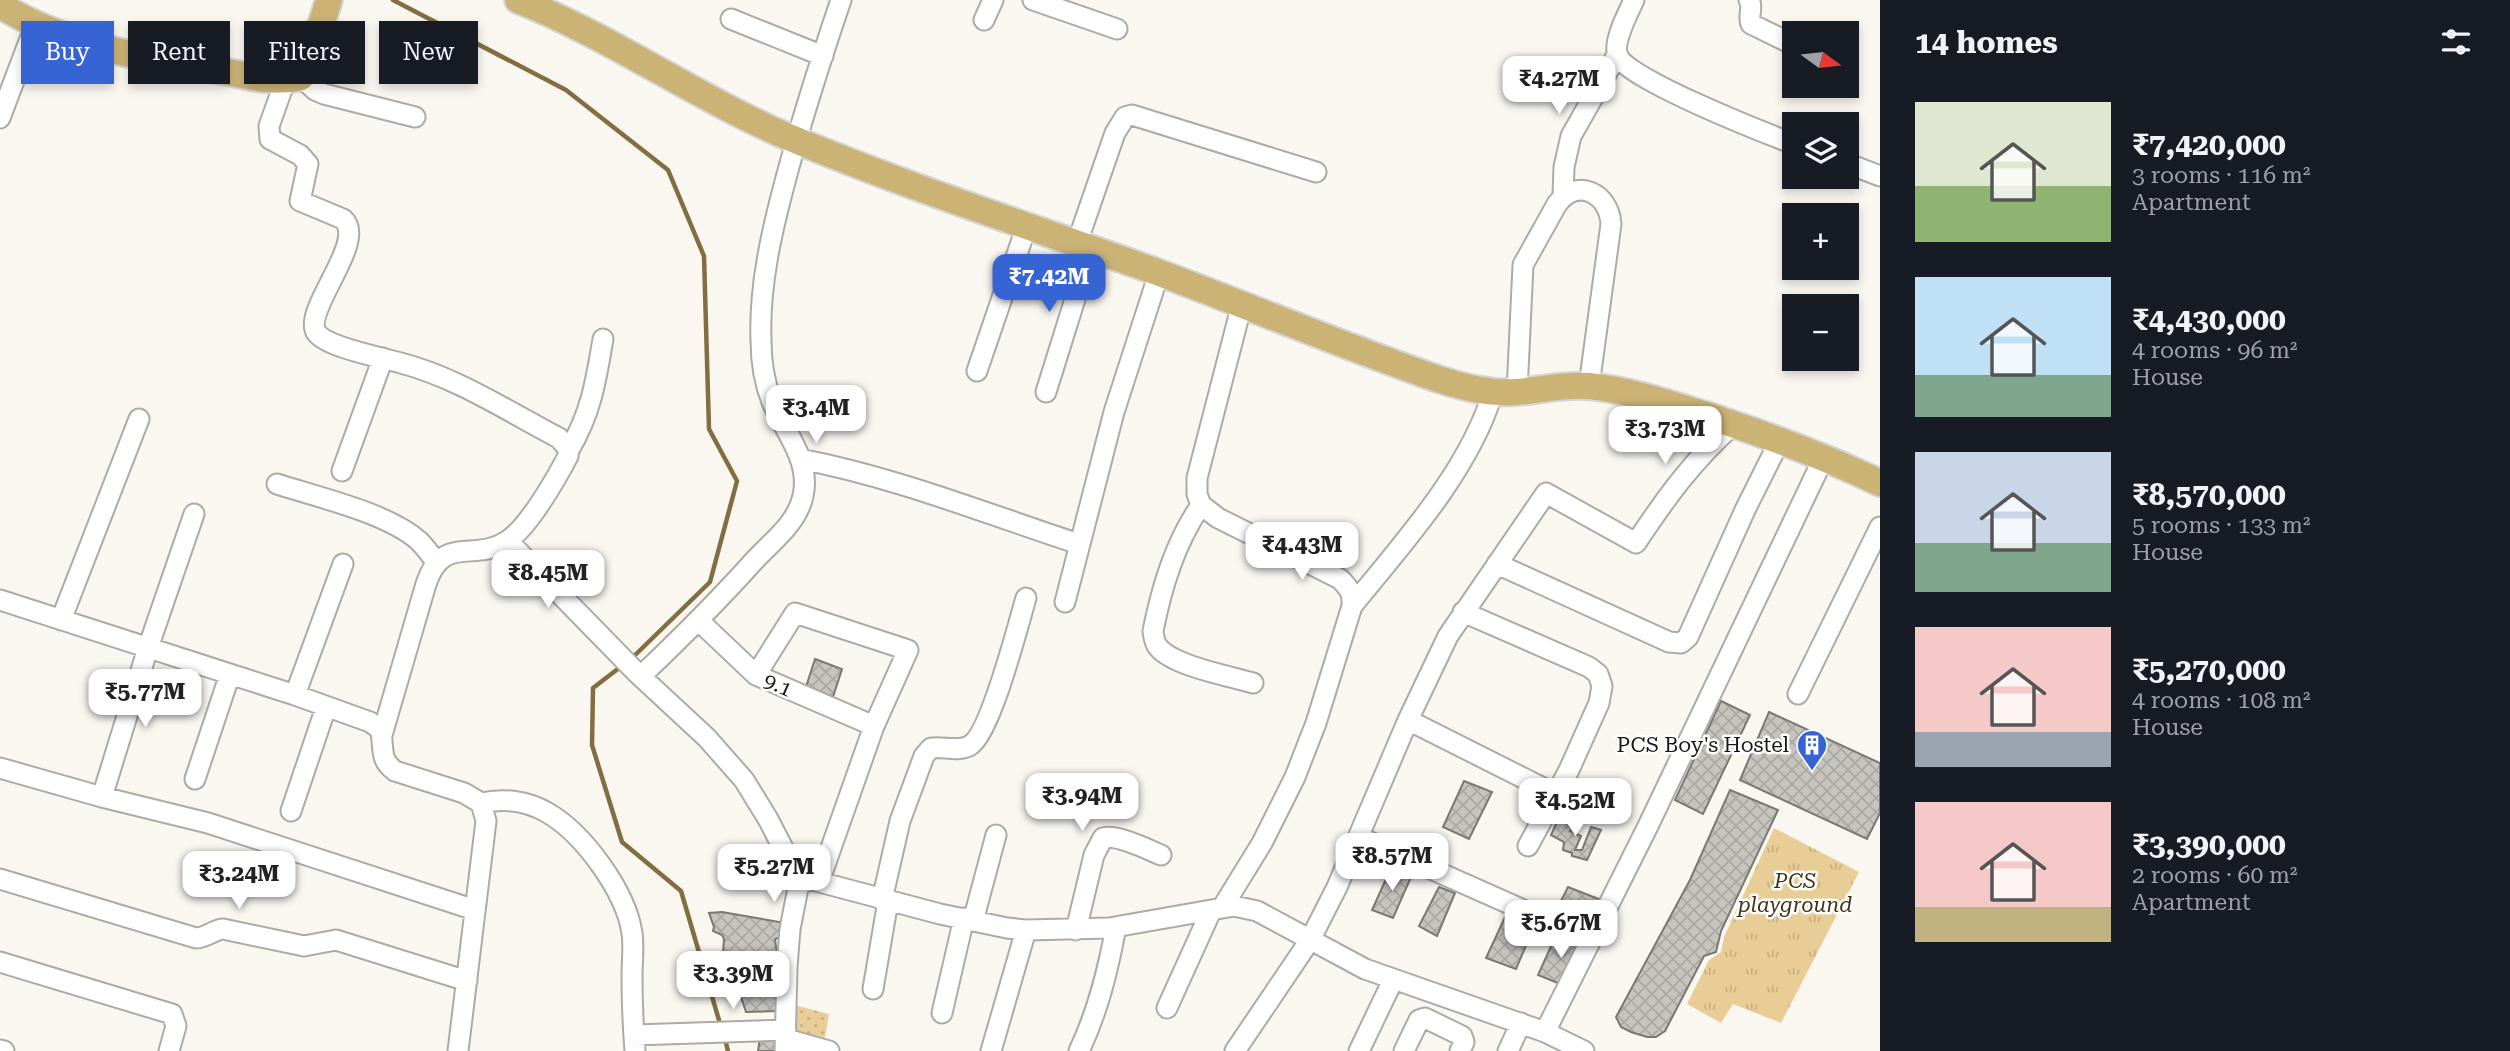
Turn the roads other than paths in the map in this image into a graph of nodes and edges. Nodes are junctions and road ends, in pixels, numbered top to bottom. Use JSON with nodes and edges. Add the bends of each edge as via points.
{"nodes":[{"id":1,"x":329,"y":0,"type":"edge"},
{"id":2,"x":518,"y":0,"type":"edge"},
{"id":3,"x":841,"y":0,"type":"edge"},
{"id":4,"x":993,"y":0,"type":"edge"},
{"id":5,"x":1033,"y":0,"type":"edge"},
{"id":6,"x":1634,"y":0,"type":"edge"},
{"id":7,"x":1749,"y":0,"type":"edge"},
{"id":8,"x":0,"y":5,"type":"edge"},
{"id":9,"x":731,"y":19,"type":"dead end"},
{"id":10,"x":984,"y":20,"type":"dead end"},
{"id":11,"x":32,"y":21,"type":"edge"},
{"id":12,"x":322,"y":21,"type":"edge"},
{"id":13,"x":1116,"y":29,"type":"dead end"},
{"id":14,"x":1782,"y":39,"type":"edge"},
{"id":15,"x":114,"y":51,"type":"edge"},
{"id":16,"x":1617,"y":55,"type":"junction"},
{"id":17,"x":823,"y":56,"type":"junction"},
{"id":18,"x":21,"y":63,"type":"edge"},
{"id":19,"x":244,"y":76,"type":"edge"},
{"id":20,"x":290,"y":84,"type":"edge"},
{"id":21,"x":303,"y":84,"type":"edge"},
{"id":22,"x":415,"y":117,"type":"dead end"},
{"id":23,"x":0,"y":118,"type":"edge"},
{"id":24,"x":1782,"y":139,"type":"edge"},
{"id":25,"x":797,"y":140,"type":"junction"},
{"id":26,"x":1859,"y":168,"type":"edge"},
{"id":27,"x":1316,"y":172,"type":"dead end"},
{"id":28,"x":1880,"y":176,"type":"edge"},
{"id":29,"x":1563,"y":196,"type":"junction"},
{"id":30,"x":1027,"y":225,"type":"junction"},
{"id":31,"x":1084,"y":246,"type":"junction"},
{"id":32,"x":1159,"y":273,"type":"junction"},
{"id":33,"x":1242,"y":304,"type":"junction"},
{"id":34,"x":603,"y":339,"type":"dead end"},
{"id":35,"x":383,"y":358,"type":"junction"},
{"id":36,"x":977,"y":370,"type":"dead end"},
{"id":37,"x":1589,"y":386,"type":"junction"},
{"id":38,"x":1046,"y":392,"type":"dead end"},
{"id":39,"x":1505,"y":392,"type":"junction"},
{"id":40,"x":139,"y":419,"type":"dead end"},
{"id":41,"x":1734,"y":424,"type":"junction"},
{"id":42,"x":1780,"y":440,"type":"junction"},
{"id":43,"x":569,"y":450,"type":"junction"},
{"id":44,"x":1824,"y":457,"type":"junction"},
{"id":45,"x":800,"y":459,"type":"junction"},
{"id":46,"x":342,"y":471,"type":"dead end"},
{"id":47,"x":1880,"y":483,"type":"edge"},
{"id":48,"x":277,"y":484,"type":"dead end"},
{"id":49,"x":1202,"y":505,"type":"junction"},
{"id":50,"x":194,"y":514,"type":"dead end"},
{"id":51,"x":1880,"y":527,"type":"edge"},
{"id":52,"x":508,"y":541,"type":"junction"},
{"id":53,"x":1079,"y":544,"type":"junction"},
{"id":54,"x":436,"y":562,"type":"junction"},
{"id":55,"x":343,"y":564,"type":"dead end"},
{"id":56,"x":1497,"y":564,"type":"junction"},
{"id":57,"x":1026,"y":598,"type":"dead end"},
{"id":58,"x":0,"y":600,"type":"edge"},
{"id":59,"x":1065,"y":602,"type":"dead end"},
{"id":60,"x":1352,"y":606,"type":"junction"},
{"id":61,"x":1463,"y":612,"type":"junction"},
{"id":62,"x":61,"y":620,"type":"junction"},
{"id":63,"x":698,"y":620,"type":"junction"},
{"id":64,"x":148,"y":648,"type":"junction"},
{"id":65,"x":230,"y":674,"type":"junction"},
{"id":66,"x":639,"y":674,"type":"junction"},
{"id":67,"x":756,"y":675,"type":"junction"},
{"id":68,"x":1253,"y":683,"type":"dead end"},
{"id":69,"x":1798,"y":694,"type":"dead end"},
{"id":70,"x":295,"y":695,"type":"junction"},
{"id":71,"x":326,"y":707,"type":"junction"},
{"id":72,"x":1408,"y":720,"type":"junction"},
{"id":73,"x":874,"y":726,"type":"junction"},
{"id":74,"x":382,"y":735,"type":"junction"},
{"id":75,"x":0,"y":768,"type":"edge"},
{"id":76,"x":195,"y":779,"type":"dead end"},
{"id":77,"x":1555,"y":794,"type":"junction"},
{"id":78,"x":102,"y":797,"type":"junction"},
{"id":79,"x":481,"y":803,"type":"junction"},
{"id":80,"x":291,"y":811,"type":"dead end"},
{"id":81,"x":996,"y":835,"type":"dead end"},
{"id":82,"x":1359,"y":837,"type":"junction"},
{"id":83,"x":1528,"y":846,"type":"dead end"},
{"id":84,"x":1161,"y":855,"type":"dead end"},
{"id":85,"x":0,"y":879,"type":"edge"},
{"id":86,"x":810,"y":882,"type":"junction"},
{"id":87,"x":885,"y":900,"type":"junction"},
{"id":88,"x":1216,"y":909,"type":"junction"},
{"id":89,"x":475,"y":910,"type":"junction"},
{"id":90,"x":968,"y":920,"type":"junction"},
{"id":91,"x":1116,"y":927,"type":"junction"},
{"id":92,"x":1026,"y":930,"type":"junction"},
{"id":93,"x":1076,"y":930,"type":"junction"},
{"id":94,"x":1310,"y":940,"type":"junction"},
{"id":95,"x":1591,"y":940,"type":"junction"},
{"id":96,"x":0,"y":962,"type":"edge"},
{"id":97,"x":1393,"y":980,"type":"junction"},
{"id":98,"x":467,"y":981,"type":"junction"},
{"id":99,"x":873,"y":989,"type":"dead end"},
{"id":100,"x":1452,"y":1001,"type":"junction"},
{"id":101,"x":1167,"y":1008,"type":"dead end"},
{"id":102,"x":942,"y":1013,"type":"dead end"},
{"id":103,"x":1521,"y":1023,"type":"junction"},
{"id":104,"x":1441,"y":1027,"type":"junction"},
{"id":105,"x":1545,"y":1032,"type":"junction"},
{"id":106,"x":786,"y":1040,"type":"edge"},
{"id":107,"x":635,"y":1043,"type":"edge"},
{"id":108,"x":169,"y":1051,"type":"edge"},
{"id":109,"x":458,"y":1051,"type":"edge"},
{"id":110,"x":829,"y":1051,"type":"edge"},
{"id":111,"x":991,"y":1051,"type":"edge"},
{"id":112,"x":1079,"y":1051,"type":"edge"},
{"id":113,"x":1235,"y":1051,"type":"edge"},
{"id":114,"x":1359,"y":1051,"type":"edge"},
{"id":115,"x":1404,"y":1051,"type":"edge"},
{"id":116,"x":1460,"y":1051,"type":"edge"},
{"id":117,"x":1508,"y":1051,"type":"edge"},
{"id":118,"x":1584,"y":1051,"type":"edge"}],
"edges":[{"from":1,"to":12,"type":"main road"},
{"from":2,"to":25,"type":"main road"},
{"from":3,"to":17,"type":"street"},
{"from":4,"to":10,"type":"street"},
{"from":5,"to":13,"type":"street"},
{"from":6,"to":16,"type":"street"},
{"from":7,"to":14,"type":"street","via":[[1751,24]]},
{"from":8,"to":11,"type":"main road"},
{"from":9,"to":17,"type":"street"},
{"from":15,"to":19,"type":"main road"},
{"from":16,"to":24,"type":"street","via":[[1688,100]]},
{"from":16,"to":29,"type":"street","via":[[1571,136]]},
{"from":17,"to":25,"type":"street"},
{"from":18,"to":23,"type":"street"},
{"from":20,"to":35,"type":"street","via":[[269,126],[270,139],[308,164],[300,201],[343,219],[350,229],[314,328],[321,338]]},
{"from":21,"to":22,"type":"street","via":[[324,94]]},
{"from":25,"to":30,"type":"main road"},
{"from":25,"to":45,"type":"street","via":[[770,246],[761,340],[766,387]]},
{"from":26,"to":28,"type":"street"},
{"from":27,"to":31,"type":"street","via":[[1132,115],[1125,117],[1109,146]]},
{"from":29,"to":37,"type":"street","via":[[1578,190],[1598,195],[1610,212],[1610,242]]},
{"from":29,"to":39,"type":"street","via":[[1523,264]]},
{"from":30,"to":31,"type":"main road"},
{"from":30,"to":36,"type":"street"},
{"from":31,"to":32,"type":"main road"},
{"from":31,"to":38,"type":"street"},
{"from":32,"to":33,"type":"main road"},
{"from":32,"to":53,"type":"street","via":[[1114,412]]},
{"from":33,"to":39,"type":"main road","via":[[1428,376],[1468,389]]},
{"from":33,"to":49,"type":"street","via":[[1197,478]]},
{"from":34,"to":43,"type":"street","via":[[592,402]]},
{"from":35,"to":43,"type":"street","via":[[439,375],[479,394],[559,438]]},
{"from":35,"to":46,"type":"street"},
{"from":37,"to":39,"type":"main road"},
{"from":37,"to":41,"type":"main road","via":[[1642,396]]},
{"from":39,"to":60,"type":"street","via":[[1442,490]]},
{"from":40,"to":62,"type":"street"},
{"from":41,"to":42,"type":"main road"},
{"from":41,"to":56,"type":"street","via":[[1675,486],[1636,543],[1546,493]]},
{"from":42,"to":44,"type":"main road"},
{"from":42,"to":56,"type":"street","via":[[1688,637],[1681,643],[1669,642]]},
{"from":43,"to":52,"type":"street","via":[[547,493]]},
{"from":44,"to":47,"type":"main road"},
{"from":44,"to":95,"type":"street"},
{"from":45,"to":53,"type":"street","via":[[923,492]]},
{"from":45,"to":63,"type":"street","via":[[804,495],[790,523]]},
{"from":48,"to":54,"type":"street","via":[[402,530],[418,540]]},
{"from":49,"to":60,"type":"street","via":[[1218,518],[1340,579],[1353,595]]},
{"from":49,"to":68,"type":"street","via":[[1168,572],[1154,641],[1178,660]]},
{"from":50,"to":64,"type":"street"},
{"from":51,"to":69,"type":"street"},
{"from":52,"to":54,"type":"street","via":[[452,553]]},
{"from":52,"to":66,"type":"street"},
{"from":53,"to":59,"type":"street"},
{"from":54,"to":74,"type":"street"},
{"from":55,"to":70,"type":"street"},
{"from":56,"to":61,"type":"street"},
{"from":57,"to":87,"type":"street","via":[[981,734],[966,747],[931,748],[923,756],[902,811]]},
{"from":58,"to":62,"type":"street"},
{"from":60,"to":88,"type":"street","via":[[1295,777],[1262,843]]},
{"from":61,"to":72,"type":"street"},
{"from":61,"to":77,"type":"street","via":[[1598,674],[1602,686],[1599,703]]},
{"from":62,"to":64,"type":"street"},
{"from":63,"to":66,"type":"street"},
{"from":63,"to":67,"type":"street","name":"9.1"},
{"from":64,"to":65,"type":"street"},
{"from":64,"to":78,"type":"street"},
{"from":65,"to":70,"type":"street"},
{"from":65,"to":76,"type":"street"},
{"from":66,"to":86,"type":"street","via":[[744,780]]},
{"from":67,"to":73,"type":"street","name":"9.1"},
{"from":67,"to":73,"type":"street","via":[[794,613],[908,650]]},
{"from":70,"to":71,"type":"street"},
{"from":71,"to":74,"type":"street","via":[[377,725]]},
{"from":71,"to":80,"type":"street"},
{"from":72,"to":77,"type":"street"},
{"from":72,"to":82,"type":"street"},
{"from":73,"to":86,"type":"street"},
{"from":74,"to":79,"type":"street","via":[[383,760],[395,771]]},
{"from":75,"to":78,"type":"street"},
{"from":77,"to":83,"type":"street"},
{"from":78,"to":89,"type":"street","via":[[208,823]]},
{"from":79,"to":89,"type":"street","via":[[486,821]]},
{"from":79,"to":107,"type":"street","via":[[509,800],[548,813],[590,852],[608,877],[633,935]]},
{"from":81,"to":90,"type":"street"},
{"from":82,"to":94,"type":"street"},
{"from":82,"to":95,"type":"street"},
{"from":84,"to":93,"type":"street","via":[[1109,836],[1103,838],[1094,855]]},
{"from":85,"to":98,"type":"street","via":[[195,938],[223,929],[304,947],[336,940]]},
{"from":86,"to":87,"type":"street"},
{"from":86,"to":106,"type":"street","via":[[795,898],[790,929]]},
{"from":87,"to":90,"type":"street"},
{"from":87,"to":99,"type":"street"},
{"from":88,"to":91,"type":"street"},
{"from":88,"to":94,"type":"street","via":[[1234,906],[1257,911]]},
{"from":88,"to":101,"type":"street"},
{"from":89,"to":98,"type":"street"},
{"from":90,"to":92,"type":"street"},
{"from":90,"to":102,"type":"street"},
{"from":91,"to":93,"type":"street"},
{"from":91,"to":112,"type":"street","via":[[1102,991]]},
{"from":92,"to":93,"type":"street"},
{"from":92,"to":111,"type":"street"},
{"from":94,"to":97,"type":"street"},
{"from":94,"to":113,"type":"street"},
{"from":95,"to":105,"type":"street"},
{"from":96,"to":108,"type":"street","via":[[172,1014],[176,1026]]},
{"from":97,"to":100,"type":"street"},
{"from":97,"to":114,"type":"street"},
{"from":98,"to":109,"type":"street"},
{"from":100,"to":103,"type":"street"},
{"from":100,"to":104,"type":"street"},
{"from":103,"to":105,"type":"street"},
{"from":103,"to":117,"type":"street"},
{"from":104,"to":115,"type":"street","via":[[1421,1019]]},
{"from":104,"to":116,"type":"street","via":[[1462,1036]]},
{"from":105,"to":118,"type":"street"},
{"from":106,"to":107,"type":"street","via":[[758,1030],[709,1031]]},
{"from":106,"to":110,"type":"street"}]}
